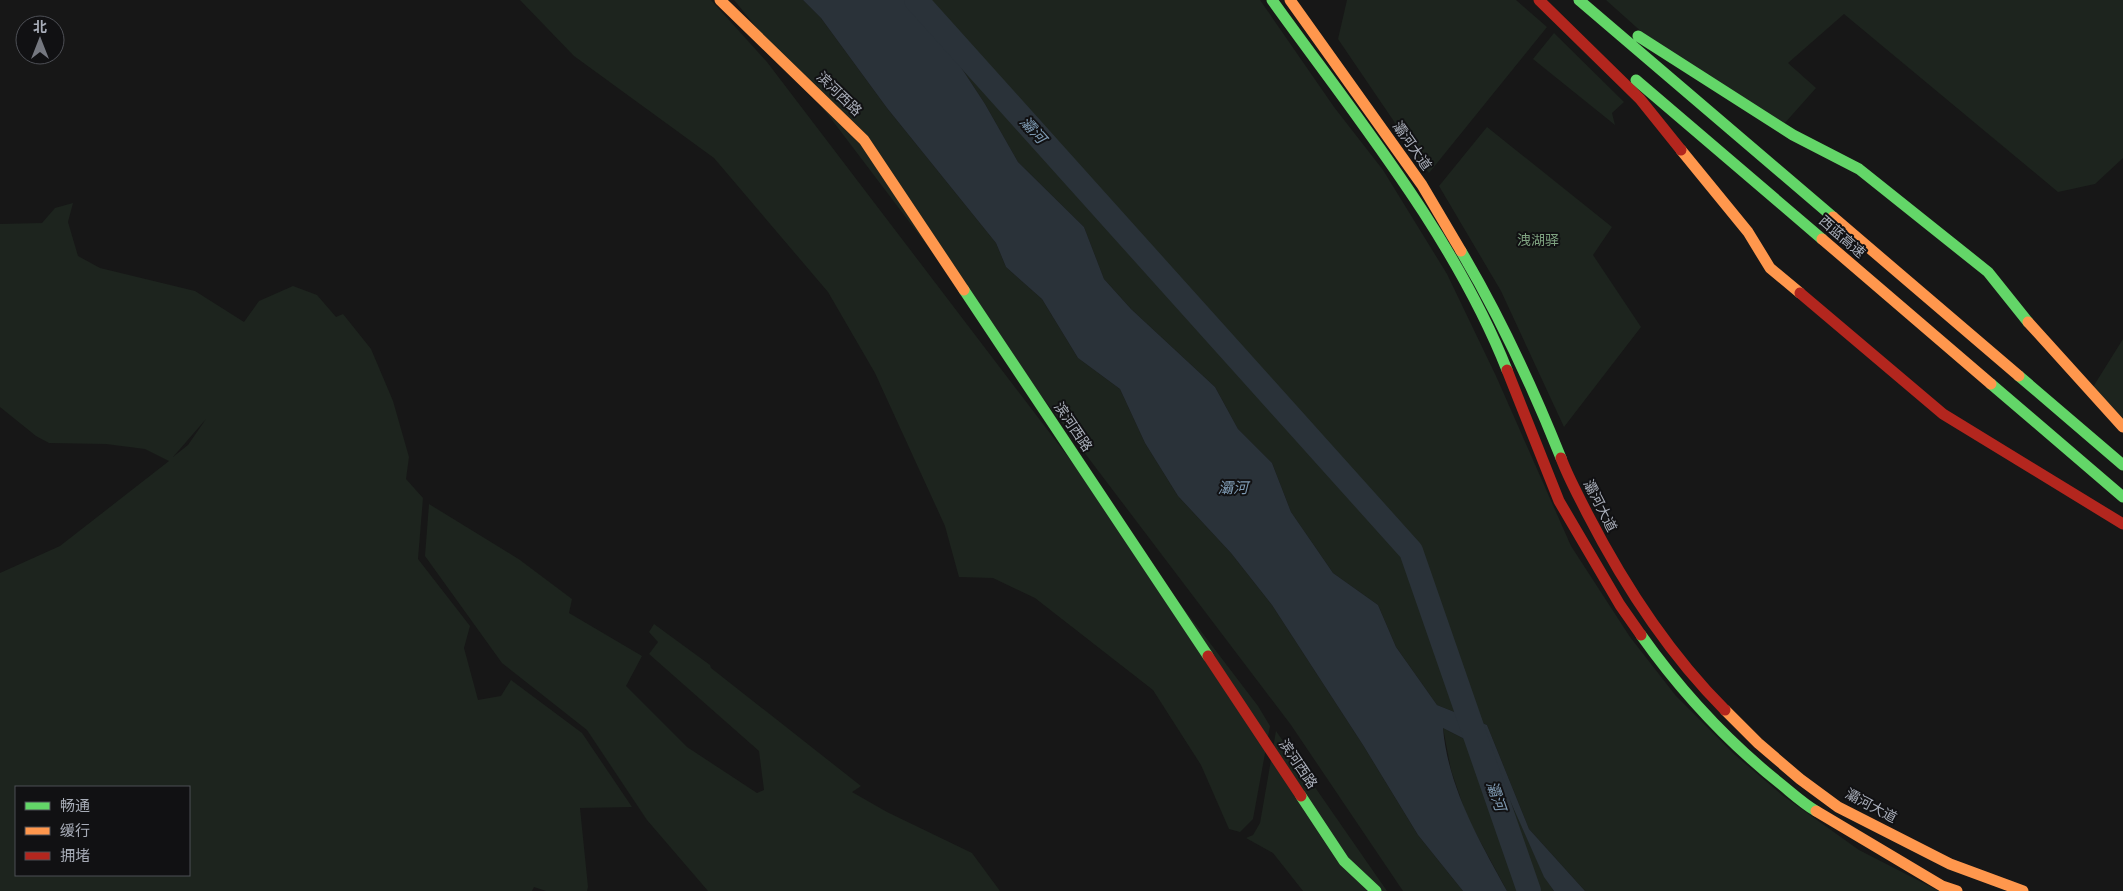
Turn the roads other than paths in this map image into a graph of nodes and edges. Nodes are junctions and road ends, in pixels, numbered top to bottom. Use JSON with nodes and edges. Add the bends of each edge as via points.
{"nodes":[{"id":1,"x":720,"y":0,"type":"edge"},
{"id":2,"x":1272,"y":0,"type":"edge"},
{"id":3,"x":1290,"y":0,"type":"edge"},
{"id":4,"x":1541,"y":0,"type":"edge"},
{"id":5,"x":1579,"y":0,"type":"edge"},
{"id":6,"x":1588,"y":0,"type":"edge"},
{"id":7,"x":2123,"y":427,"type":"edge"},
{"id":8,"x":2123,"y":465,"type":"edge"},
{"id":9,"x":2123,"y":497,"type":"edge"},
{"id":10,"x":2123,"y":524,"type":"edge"},
{"id":11,"x":1376,"y":891,"type":"edge"},
{"id":12,"x":1957,"y":891,"type":"edge"},
{"id":13,"x":2023,"y":891,"type":"edge"}],
"edges":[{"from":1,"to":11,"type":"main road","name":"滨河西路","via":[[864,140],[1344,861]]},
{"from":2,"to":12,"type":"main road","name":"灞河大道","via":[[1409,191],[1463,279],[1500,355],[1559,501],[1620,605],[1649,646],[1679,685],[1767,773],[1811,808],[1942,886]]},
{"from":3,"to":13,"type":"main road","name":"灞河大道","via":[[1422,185],[1482,286],[1546,421],[1564,467],[1604,546],[1639,605],[1682,663],[1758,743],[1838,807],[1950,864]]},
{"from":4,"to":9,"type":"main road","name":"西蓝高速"},
{"from":4,"to":10,"type":"main road","via":[[1640,100],[1748,232],[1770,268],[1943,414]]},
{"from":5,"to":8,"type":"main road","name":"西蓝高速"},
{"from":6,"to":7,"type":"main road","via":[[1661,52],[1793,135],[1859,169],[1988,272],[2041,338]]}]}
